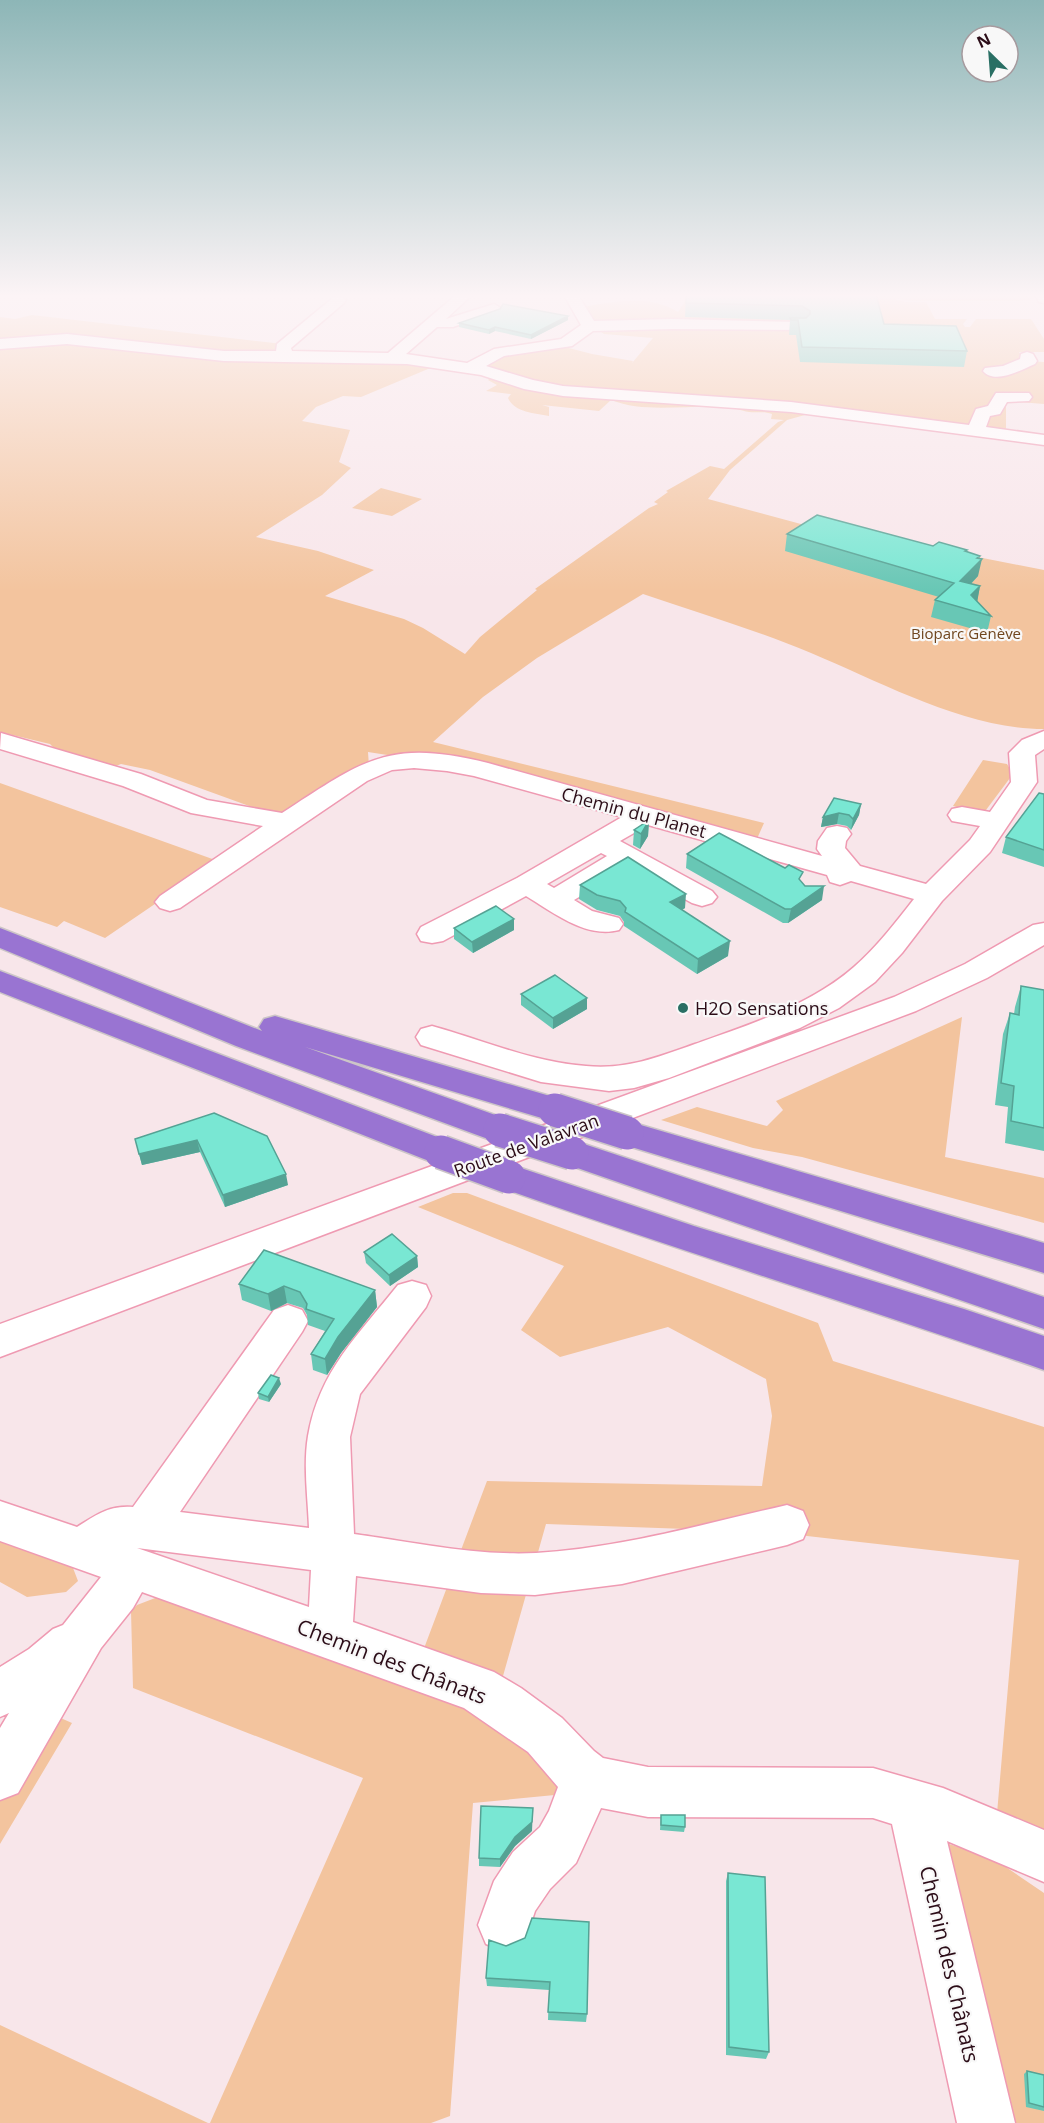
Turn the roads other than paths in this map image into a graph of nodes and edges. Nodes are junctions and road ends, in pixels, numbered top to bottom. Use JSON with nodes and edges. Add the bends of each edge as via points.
{"nodes":[{"id":1,"x":592,"y":394,"type":"edge"},
{"id":2,"x":1023,"y":397,"type":"dead end"},
{"id":3,"x":976,"y":431,"type":"junction"},
{"id":4,"x":1044,"y":440,"type":"edge"},
{"id":5,"x":1044,"y":739,"type":"edge"},
{"id":6,"x":1,"y":741,"type":"edge"},
{"id":7,"x":645,"y":815,"type":"junction"},
{"id":8,"x":962,"y":815,"type":"dead end"},
{"id":9,"x":996,"y":821,"type":"junction"},
{"id":10,"x":287,"y":822,"type":"junction"},
{"id":11,"x":837,"y":834,"type":"dead end"},
{"id":12,"x":600,"y":841,"type":"junction"},
{"id":13,"x":627,"y":856,"type":"junction"},
{"id":14,"x":849,"y":871,"type":"junction"},
{"id":15,"x":527,"y":884,"type":"junction"},
{"id":16,"x":813,"y":892,"type":"edge"},
{"id":17,"x":932,"y":895,"type":"junction"},
{"id":18,"x":702,"y":897,"type":"dead end"},
{"id":19,"x":554,"y":900,"type":"junction"},
{"id":20,"x":171,"y":902,"type":"dead end"},
{"id":21,"x":608,"y":924,"type":"dead end"},
{"id":22,"x":1044,"y":932,"type":"edge"},
{"id":23,"x":432,"y":934,"type":"dead end"},
{"id":24,"x":0,"y":937,"type":"edge"},
{"id":25,"x":63,"y":961,"type":"junction"},
{"id":26,"x":0,"y":981,"type":"edge"},
{"id":27,"x":432,"y":1037,"type":"dead end"},
{"id":28,"x":686,"y":1238,"type":"junction"},
{"id":29,"x":1044,"y":1257,"type":"edge"},
{"id":30,"x":412,"y":1296,"type":"dead end"},
{"id":31,"x":1044,"y":1313,"type":"edge"},
{"id":32,"x":288,"y":1321,"type":"dead end"},
{"id":33,"x":0,"y":1341,"type":"edge"},
{"id":34,"x":1044,"y":1353,"type":"edge"},
{"id":35,"x":1044,"y":1375,"type":"edge"},
{"id":36,"x":0,"y":1521,"type":"edge"},
{"id":37,"x":787,"y":1525,"type":"dead end"},
{"id":38,"x":137,"y":1548,"type":"junction"},
{"id":39,"x":333,"y":1552,"type":"junction"},
{"id":40,"x":85,"y":1632,"type":"junction"},
{"id":41,"x":328,"y":1636,"type":"junction"},
{"id":42,"x":2,"y":1691,"type":"edge"},
{"id":43,"x":0,"y":1775,"type":"edge"},
{"id":44,"x":587,"y":1777,"type":"junction"},
{"id":45,"x":913,"y":1804,"type":"junction"},
{"id":46,"x":1044,"y":1856,"type":"edge"},
{"id":47,"x":505,"y":1925,"type":"dead end"},
{"id":48,"x":986,"y":2123,"type":"edge"}],
"edges":[{"from":1,"to":3,"type":"street","via":[[791,407]]},
{"from":2,"to":3,"type":"street","via":[[1002,397],[994,410],[982,413]]},
{"from":3,"to":4,"type":"street"},
{"from":5,"to":9,"type":"street","via":[[1022,753],[1021,758],[1032,774]]},
{"from":6,"to":10,"type":"street","via":[[132,780],[201,807]]},
{"from":7,"to":10,"type":"street","name":"Chemin du Planet","via":[[479,769],[407,761],[371,769]]},
{"from":7,"to":12,"type":"street"},
{"from":7,"to":14,"type":"street","name":"Chemin du Planet"},
{"from":8,"to":9,"type":"street"},
{"from":9,"to":17,"type":"street","via":[[980,846]]},
{"from":10,"to":20,"type":"street","name":"Chemin du Planet"},
{"from":11,"to":14,"type":"street","via":[[831,849]]},
{"from":12,"to":13,"type":"street"},
{"from":12,"to":15,"type":"street"},
{"from":13,"to":18,"type":"street"},
{"from":13,"to":19,"type":"street"},
{"from":14,"to":16,"type":"street"},
{"from":14,"to":17,"type":"street","name":"Chemin du Planet"},
{"from":15,"to":19,"type":"street"},
{"from":15,"to":23,"type":"street"},
{"from":17,"to":27,"type":"street","via":[[866,973],[820,1006],[785,1023],[639,1076],[596,1079],[524,1068]]},
{"from":19,"to":21,"type":"street","via":[[582,917]]},
{"from":22,"to":33,"type":"street","name":"Route de Valavran","via":[[976,972],[905,1004]]},
{"from":24,"to":25,"type":"highway"},
{"from":25,"to":29,"type":"highway","bridge":true},
{"from":25,"to":31,"type":"highway","bridge":true,"via":[[247,1038],[500,1130]]},
{"from":26,"to":28,"type":"highway","bridge":true,"via":[[441,1152]]},
{"from":28,"to":34,"type":"highway"},
{"from":28,"to":35,"type":"highway"},
{"from":30,"to":39,"type":"street","via":[[340,1392],[328,1458]]},
{"from":32,"to":38,"type":"street"},
{"from":36,"to":38,"type":"street","name":"Chemin des Chânats","via":[[81,1550]]},
{"from":37,"to":39,"type":"street","via":[[622,1563],[535,1574],[481,1572]]},
{"from":38,"to":39,"type":"street"},
{"from":38,"to":40,"type":"street","via":[[117,1593]]},
{"from":38,"to":41,"type":"street","name":"Chemin des Chânats"},
{"from":39,"to":41,"type":"street","via":[[334,1587]]},
{"from":40,"to":42,"type":"street","via":[[46,1666]]},
{"from":40,"to":43,"type":"street"},
{"from":41,"to":44,"type":"street","name":"Chemin des Chânats","via":[[477,1689],[545,1735]]},
{"from":44,"to":45,"type":"street","name":"Chemin des Chânats","via":[[648,1792],[873,1793]]},
{"from":44,"to":47,"type":"street","via":[[568,1829],[556,1848],[521,1884],[509,1906]]},
{"from":45,"to":46,"type":"street","name":"Chemin des Chânats","via":[[944,1813]]},
{"from":45,"to":48,"type":"street","name":"Chemin des Chânats"}]}
